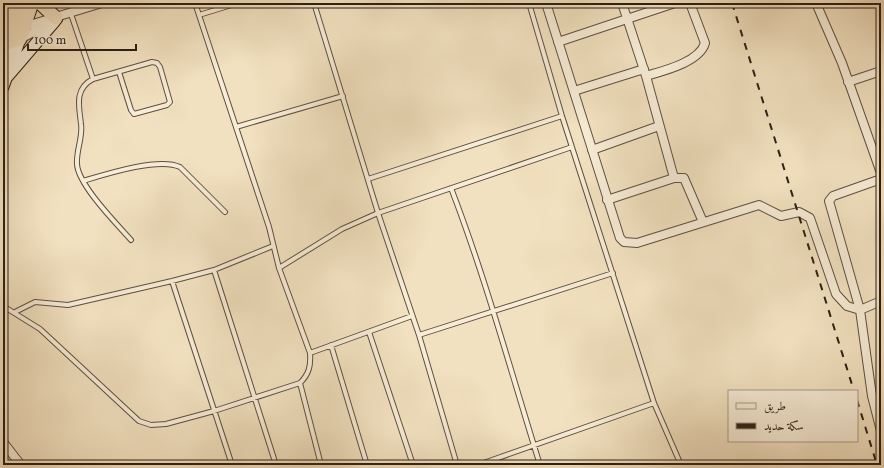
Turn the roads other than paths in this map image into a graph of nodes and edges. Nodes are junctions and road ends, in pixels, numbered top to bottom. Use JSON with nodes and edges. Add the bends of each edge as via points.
{"nodes":[{"id":1,"x":20,"y":3,"type":"edge"},
{"id":2,"x":32,"y":3,"type":"edge"},
{"id":3,"x":40,"y":3,"type":"edge"},
{"id":4,"x":102,"y":3,"type":"edge"},
{"id":5,"x":195,"y":3,"type":"edge"},
{"id":6,"x":238,"y":3,"type":"edge"},
{"id":7,"x":314,"y":3,"type":"edge"},
{"id":8,"x":529,"y":3,"type":"edge"},
{"id":9,"x":546,"y":3,"type":"edge"},
{"id":10,"x":622,"y":3,"type":"edge"},
{"id":11,"x":675,"y":3,"type":"edge"},
{"id":12,"x":690,"y":3,"type":"edge"},
{"id":13,"x":816,"y":3,"type":"edge"},
{"id":14,"x":666,"y":4,"type":"edge"},
{"id":15,"x":199,"y":15,"type":"junction"},
{"id":16,"x":62,"y":17,"type":"junction"},
{"id":17,"x":627,"y":19,"type":"junction"},
{"id":18,"x":10,"y":34,"type":"edge"},
{"id":19,"x":558,"y":42,"type":"junction"},
{"id":20,"x":3,"y":60,"type":"edge"},
{"id":21,"x":881,"y":71,"type":"edge"},
{"id":22,"x":119,"y":72,"type":"junction"},
{"id":23,"x":645,"y":73,"type":"junction"},
{"id":24,"x":93,"y":79,"type":"junction"},
{"id":25,"x":5,"y":82,"type":"edge"},
{"id":26,"x":848,"y":82,"type":"junction"},
{"id":27,"x":574,"y":91,"type":"junction"},
{"id":28,"x":343,"y":96,"type":"junction"},
{"id":29,"x":562,"y":116,"type":"junction"},
{"id":30,"x":659,"y":126,"type":"junction"},
{"id":31,"x":236,"y":127,"type":"junction"},
{"id":32,"x":572,"y":148,"type":"junction"},
{"id":33,"x":592,"y":150,"type":"junction"},
{"id":34,"x":881,"y":173,"type":"edge"},
{"id":35,"x":674,"y":178,"type":"junction"},
{"id":36,"x":881,"y":178,"type":"edge"},
{"id":37,"x":368,"y":179,"type":"junction"},
{"id":38,"x":83,"y":181,"type":"junction"},
{"id":39,"x":451,"y":188,"type":"junction"},
{"id":40,"x":607,"y":200,"type":"junction"},
{"id":41,"x":224,"y":212,"type":"dead end"},
{"id":42,"x":378,"y":213,"type":"junction"},
{"id":43,"x":703,"y":222,"type":"junction"},
{"id":44,"x":131,"y":240,"type":"dead end"},
{"id":45,"x":273,"y":246,"type":"junction"},
{"id":46,"x":279,"y":268,"type":"junction"},
{"id":47,"x":214,"y":270,"type":"junction"},
{"id":48,"x":613,"y":273,"type":"junction"},
{"id":49,"x":172,"y":281,"type":"junction"},
{"id":50,"x":881,"y":301,"type":"edge"},
{"id":51,"x":3,"y":306,"type":"edge"},
{"id":52,"x":494,"y":309,"type":"junction"},
{"id":53,"x":860,"y":310,"type":"junction"},
{"id":54,"x":15,"y":312,"type":"junction"},
{"id":55,"x":412,"y":316,"type":"junction"},
{"id":56,"x":370,"y":332,"type":"junction"},
{"id":57,"x":419,"y":335,"type":"junction"},
{"id":58,"x":331,"y":346,"type":"junction"},
{"id":59,"x":310,"y":353,"type":"junction"},
{"id":60,"x":300,"y":383,"type":"junction"},
{"id":61,"x":254,"y":398,"type":"junction"},
{"id":62,"x":654,"y":404,"type":"junction"},
{"id":63,"x":214,"y":411,"type":"junction"},
{"id":64,"x":879,"y":416,"type":"edge"},
{"id":65,"x":881,"y":431,"type":"edge"},
{"id":66,"x":3,"y":442,"type":"edge"},
{"id":67,"x":534,"y":446,"type":"junction"},
{"id":68,"x":21,"y":465,"type":"edge"},
{"id":69,"x":232,"y":465,"type":"edge"},
{"id":70,"x":276,"y":465,"type":"edge"},
{"id":71,"x":321,"y":465,"type":"edge"},
{"id":72,"x":368,"y":465,"type":"edge"},
{"id":73,"x":413,"y":465,"type":"edge"},
{"id":74,"x":457,"y":465,"type":"edge"},
{"id":75,"x":478,"y":465,"type":"edge"},
{"id":76,"x":540,"y":465,"type":"edge"},
{"id":77,"x":681,"y":465,"type":"edge"}],
"edges":[{"from":1,"to":18,"type":"highway"},
{"from":2,"to":18,"type":"highway"},
{"from":3,"to":16,"type":"highway"},
{"from":4,"to":16,"type":"street"},
{"from":5,"to":15,"type":"lane"},
{"from":6,"to":15,"type":"lane"},
{"from":7,"to":28,"type":"lane"},
{"from":8,"to":29,"type":"lane"},
{"from":9,"to":19,"type":"street"},
{"from":10,"to":17,"type":"street"},
{"from":11,"to":14,"type":"street"},
{"from":12,"to":23,"type":"street","via":[[705,43],[703,49],[674,67]]},
{"from":13,"to":26,"type":"street"},
{"from":14,"to":17,"type":"street"},
{"from":15,"to":31,"type":"lane"},
{"from":16,"to":18,"type":"street"},
{"from":16,"to":18,"type":"street"},
{"from":16,"to":24,"type":"lane"},
{"from":16,"to":25,"type":"main road"},
{"from":17,"to":19,"type":"street"},
{"from":17,"to":23,"type":"street"},
{"from":18,"to":20,"type":"main road"},
{"from":18,"to":25,"type":"main road"},
{"from":19,"to":27,"type":"street"},
{"from":21,"to":26,"type":"street"},
{"from":22,"to":22,"type":"lane","via":[[134,114],[170,102],[157,63],[152,62]]},
{"from":22,"to":24,"type":"lane"},
{"from":23,"to":27,"type":"street"},
{"from":23,"to":30,"type":"street"},
{"from":24,"to":38,"type":"lane","via":[[81,89],[78,99],[82,127],[77,163],[78,173]]},
{"from":26,"to":34,"type":"street"},
{"from":27,"to":33,"type":"street"},
{"from":28,"to":31,"type":"lane"},
{"from":28,"to":37,"type":"lane"},
{"from":29,"to":32,"type":"lane"},
{"from":29,"to":37,"type":"lane"},
{"from":30,"to":33,"type":"street"},
{"from":30,"to":35,"type":"street"},
{"from":31,"to":45,"type":"lane"},
{"from":32,"to":39,"type":"lane"},
{"from":32,"to":48,"type":"lane"},
{"from":33,"to":40,"type":"street"},
{"from":35,"to":40,"type":"street"},
{"from":35,"to":43,"type":"street","via":[[684,178]]},
{"from":36,"to":53,"type":"street","via":[[833,196],[829,201]]},
{"from":37,"to":42,"type":"lane"},
{"from":38,"to":41,"type":"lane","via":[[139,166],[174,164]]},
{"from":38,"to":44,"type":"lane"},
{"from":39,"to":42,"type":"lane"},
{"from":39,"to":52,"type":"lane"},
{"from":40,"to":43,"type":"street","via":[[620,238],[624,242],[637,243]]},
{"from":42,"to":46,"type":"lane","via":[[342,229]]},
{"from":42,"to":55,"type":"lane"},
{"from":43,"to":53,"type":"street","via":[[759,205],[781,216],[798,212],[810,218],[836,294],[847,306]]},
{"from":45,"to":46,"type":"lane"},
{"from":45,"to":47,"type":"lane"},
{"from":46,"to":59,"type":"lane"},
{"from":47,"to":49,"type":"lane"},
{"from":47,"to":61,"type":"lane"},
{"from":48,"to":52,"type":"lane"},
{"from":48,"to":62,"type":"lane"},
{"from":49,"to":54,"type":"lane","via":[[68,305],[35,302]]},
{"from":49,"to":63,"type":"lane"},
{"from":50,"to":53,"type":"street"},
{"from":51,"to":54,"type":"lane"},
{"from":52,"to":57,"type":"lane"},
{"from":52,"to":67,"type":"lane"},
{"from":53,"to":64,"type":"street","via":[[869,377]]},
{"from":54,"to":63,"type":"lane","via":[[40,329],[139,421],[151,425],[166,424]]},
{"from":55,"to":56,"type":"lane"},
{"from":55,"to":57,"type":"lane"},
{"from":56,"to":58,"type":"lane"},
{"from":56,"to":73,"type":"lane"},
{"from":57,"to":74,"type":"lane"},
{"from":58,"to":59,"type":"lane"},
{"from":58,"to":72,"type":"lane"},
{"from":59,"to":60,"type":"lane","via":[[311,361],[307,376]]},
{"from":60,"to":61,"type":"lane"},
{"from":60,"to":71,"type":"lane"},
{"from":61,"to":63,"type":"lane"},
{"from":61,"to":70,"type":"lane"},
{"from":62,"to":67,"type":"lane"},
{"from":62,"to":77,"type":"lane"},
{"from":63,"to":69,"type":"lane"},
{"from":64,"to":65,"type":"street"},
{"from":66,"to":68,"type":"street"},
{"from":67,"to":75,"type":"lane"},
{"from":67,"to":76,"type":"lane"}]}
